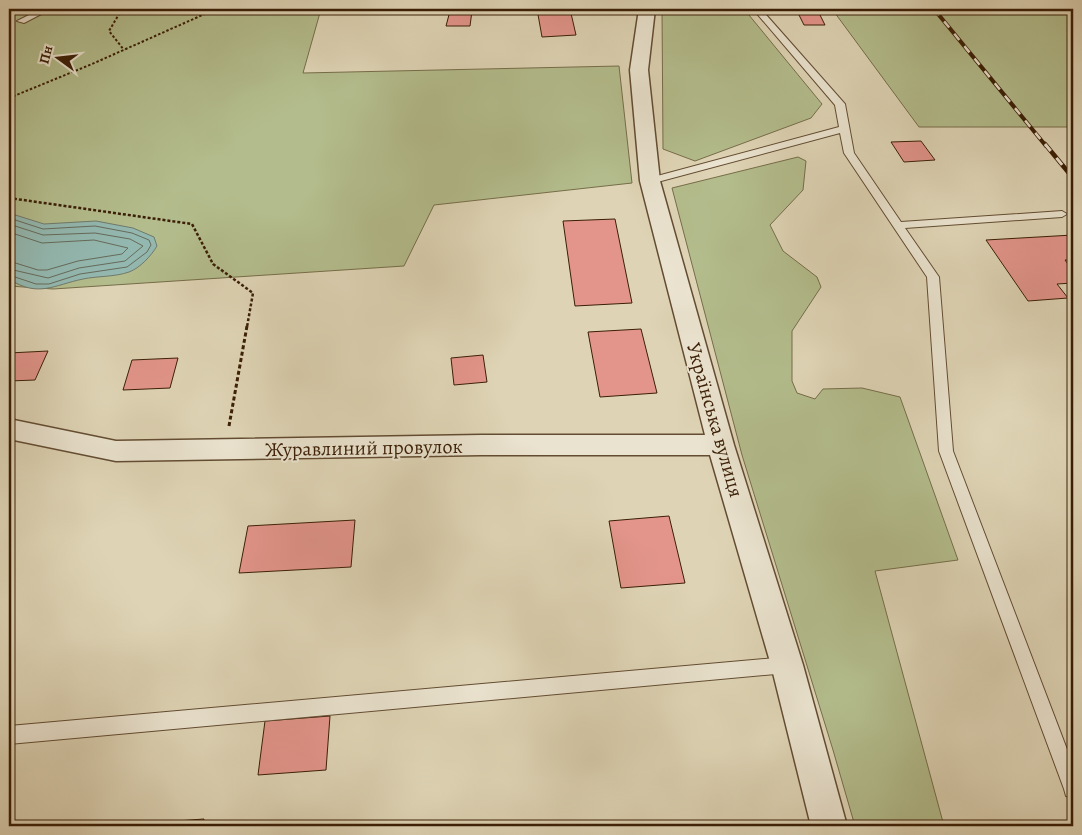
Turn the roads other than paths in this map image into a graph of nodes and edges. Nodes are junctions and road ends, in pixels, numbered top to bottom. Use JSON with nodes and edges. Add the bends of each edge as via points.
{"nodes":[{"id":1,"x":47,"y":9,"type":"edge"},
{"id":2,"x":647,"y":9,"type":"edge"},
{"id":3,"x":757,"y":9,"type":"edge"},
{"id":4,"x":21,"y":21,"type":"dead end"},
{"id":5,"x":844,"y":129,"type":"junction"},
{"id":6,"x":650,"y":180,"type":"junction"},
{"id":7,"x":1062,"y":214,"type":"dead end"},
{"id":8,"x":898,"y":225,"type":"junction"},
{"id":9,"x":9,"y":429,"type":"edge"},
{"id":10,"x":721,"y":445,"type":"junction"},
{"id":11,"x":787,"y":665,"type":"junction"},
{"id":12,"x":9,"y":735,"type":"edge"},
{"id":13,"x":1073,"y":789,"type":"edge"},
{"id":14,"x":829,"y":826,"type":"edge"}],
"edges":[{"from":1,"to":4,"type":"lane"},
{"from":2,"to":6,"type":"street","name":"Українська вулиця","via":[[639,70]]},
{"from":3,"to":5,"type":"lane","via":[[840,104]]},
{"from":5,"to":6,"type":"lane"},
{"from":5,"to":8,"type":"lane","via":[[849,152]]},
{"from":6,"to":10,"type":"street","name":"Українська вулиця"},
{"from":7,"to":8,"type":"lane"},
{"from":8,"to":13,"type":"lane","via":[[934,277],[946,451]]},
{"from":9,"to":10,"type":"street","name":"Журавлиний провулок","via":[[116,451]]},
{"from":10,"to":11,"type":"street","name":"Українська вулиця"},
{"from":11,"to":12,"type":"lane"},
{"from":11,"to":14,"type":"street","name":"Українська вулиця"}]}
